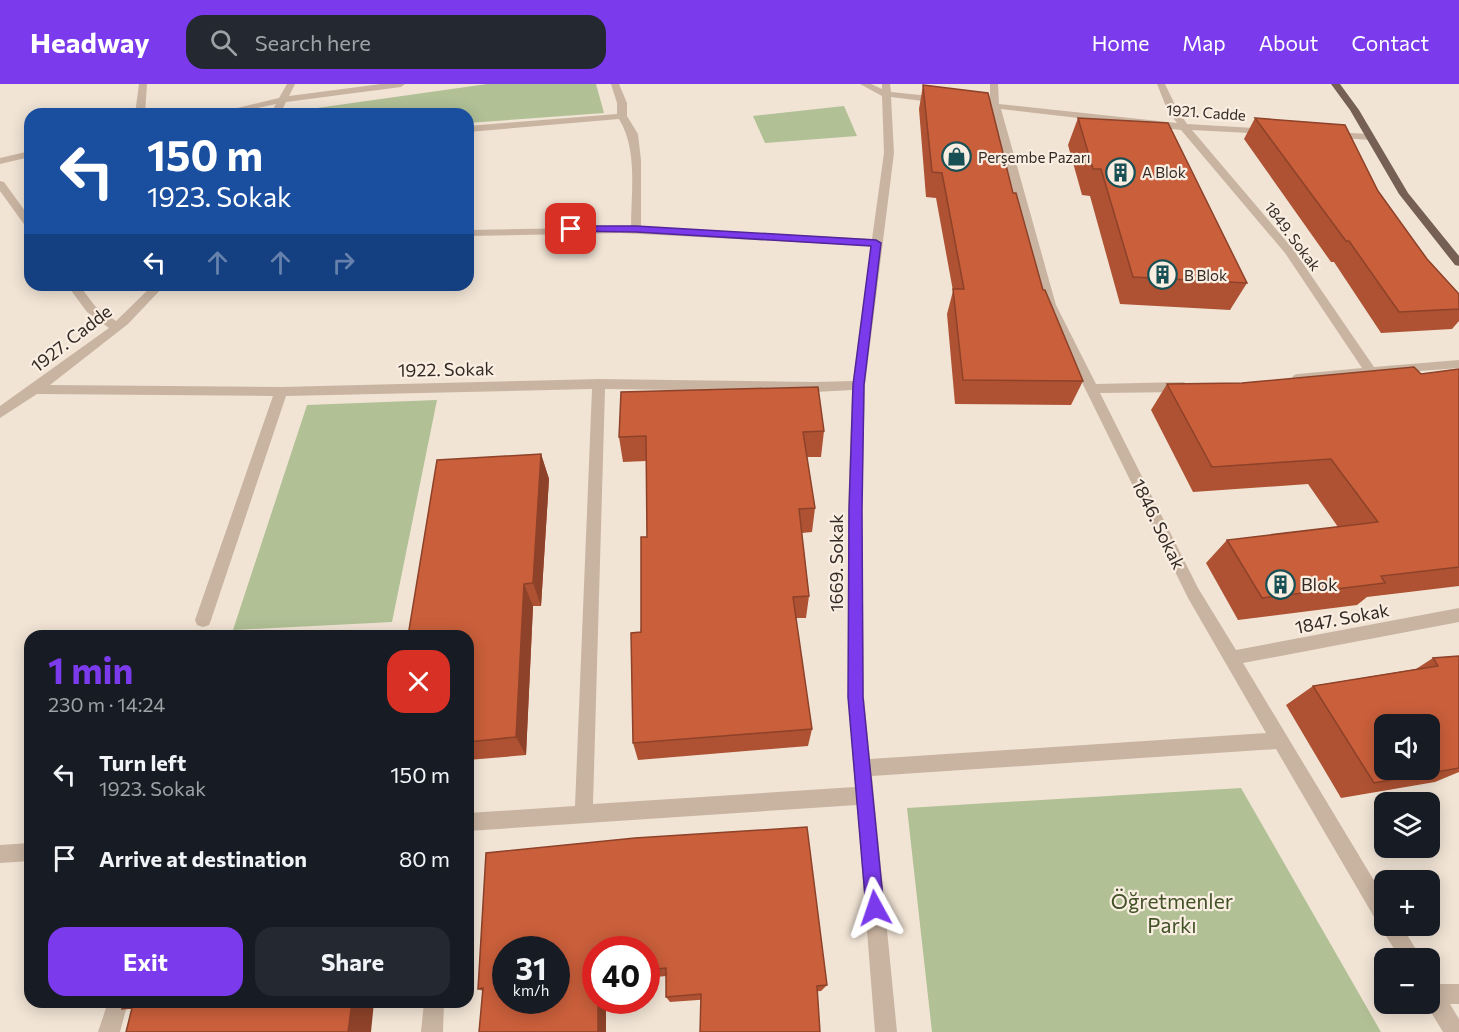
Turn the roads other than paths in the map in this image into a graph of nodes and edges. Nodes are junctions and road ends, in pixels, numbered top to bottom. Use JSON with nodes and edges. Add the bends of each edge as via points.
{"nodes":[{"id":1,"x":143,"y":84,"type":"edge"},
{"id":2,"x":291,"y":84,"type":"edge"},
{"id":3,"x":400,"y":84,"type":"edge"},
{"id":4,"x":615,"y":84,"type":"edge"},
{"id":5,"x":864,"y":84,"type":"edge"},
{"id":6,"x":994,"y":84,"type":"edge"},
{"id":7,"x":1161,"y":84,"type":"edge"},
{"id":8,"x":1335,"y":84,"type":"edge"},
{"id":9,"x":886,"y":89,"type":"edge"},
{"id":10,"x":282,"y":100,"type":"junction"},
{"id":11,"x":951,"y":101,"type":"edge"},
{"id":12,"x":973,"y":104,"type":"edge"},
{"id":13,"x":995,"y":106,"type":"junction"},
{"id":14,"x":141,"y":108,"type":"edge"},
{"id":15,"x":245,"y":108,"type":"edge"},
{"id":16,"x":278,"y":108,"type":"edge"},
{"id":17,"x":622,"y":116,"type":"junction"},
{"id":18,"x":1184,"y":127,"type":"junction"},
{"id":19,"x":474,"y":128,"type":"edge"},
{"id":20,"x":1277,"y":132,"type":"edge"},
{"id":21,"x":1324,"y":135,"type":"edge"},
{"id":22,"x":1370,"y":137,"type":"junction"},
{"id":23,"x":24,"y":155,"type":"edge"},
{"id":24,"x":0,"y":161,"type":"edge"},
{"id":25,"x":0,"y":184,"type":"edge"},
{"id":26,"x":12,"y":201,"type":"junction"},
{"id":27,"x":0,"y":206,"type":"edge"},
{"id":28,"x":24,"y":217,"type":"edge"},
{"id":29,"x":636,"y":229,"type":"junction"},
{"id":30,"x":474,"y":233,"type":"edge"},
{"id":31,"x":876,"y":243,"type":"junction"},
{"id":32,"x":1459,"y":263,"type":"edge"},
{"id":33,"x":78,"y":291,"type":"edge"},
{"id":34,"x":154,"y":291,"type":"edge"},
{"id":35,"x":116,"y":327,"type":"junction"},
{"id":36,"x":1459,"y":364,"type":"edge"},
{"id":37,"x":1370,"y":370,"type":"junction"},
{"id":38,"x":1288,"y":379,"type":"edge"},
{"id":39,"x":599,"y":384,"type":"junction"},
{"id":40,"x":859,"y":385,"type":"junction"},
{"id":41,"x":1194,"y":387,"type":"edge"},
{"id":42,"x":34,"y":389,"type":"junction"},
{"id":43,"x":1091,"y":389,"type":"junction"},
{"id":44,"x":281,"y":392,"type":"junction"},
{"id":45,"x":0,"y":413,"type":"edge"},
{"id":46,"x":1459,"y":615,"type":"edge"},
{"id":47,"x":203,"y":620,"type":"dead end"},
{"id":48,"x":1232,"y":658,"type":"junction"},
{"id":49,"x":1281,"y":741,"type":"junction"},
{"id":50,"x":862,"y":768,"type":"junction"},
{"id":51,"x":865,"y":795,"type":"junction"},
{"id":52,"x":584,"y":814,"type":"junction"},
{"id":53,"x":474,"y":822,"type":"edge"},
{"id":54,"x":24,"y":852,"type":"edge"},
{"id":55,"x":0,"y":854,"type":"edge"},
{"id":56,"x":1374,"y":898,"type":"edge"},
{"id":57,"x":1440,"y":993,"type":"edge"},
{"id":58,"x":1459,"y":994,"type":"edge"},
{"id":59,"x":1440,"y":1007,"type":"edge"},
{"id":60,"x":115,"y":1008,"type":"edge"},
{"id":61,"x":434,"y":1008,"type":"edge"},
{"id":62,"x":109,"y":1032,"type":"edge"},
{"id":63,"x":432,"y":1032,"type":"edge"},
{"id":64,"x":886,"y":1032,"type":"edge"},
{"id":65,"x":1455,"y":1032,"type":"edge"}],
"edges":[{"from":1,"to":14,"type":"street"},
{"from":2,"to":10,"type":"street"},
{"from":3,"to":10,"type":"street"},
{"from":4,"to":17,"type":"street"},
{"from":5,"to":9,"type":"street"},
{"from":6,"to":13,"type":"street","name":"1846. Sokak"},
{"from":7,"to":18,"type":"street","name":"1849. Sokak"},
{"from":8,"to":22,"type":"main road"},
{"from":9,"to":11,"type":"street"},
{"from":9,"to":31,"type":"street","name":"1669. Sokak","via":[[889,153]]},
{"from":10,"to":15,"type":"street"},
{"from":10,"to":16,"type":"street"},
{"from":12,"to":13,"type":"street","name":"1921. Cadde"},
{"from":13,"to":18,"type":"street","name":"1921. Cadde"},
{"from":13,"to":43,"type":"street","name":"1846. Sokak","via":[[1050,305]]},
{"from":17,"to":19,"type":"street"},
{"from":17,"to":29,"type":"street","via":[[633,134]]},
{"from":18,"to":20,"type":"street","name":"1921. Cadde"},
{"from":18,"to":37,"type":"street","name":"1849. Sokak","via":[[1289,251]]},
{"from":21,"to":22,"type":"street"},
{"from":22,"to":32,"type":"main road","via":[[1404,194]]},
{"from":23,"to":24,"type":"street"},
{"from":25,"to":26,"type":"street"},
{"from":26,"to":27,"type":"street"},
{"from":26,"to":28,"type":"street"},
{"from":29,"to":30,"type":"street"},
{"from":29,"to":31,"type":"street"},
{"from":31,"to":40,"type":"street","name":"1669. Sokak"},
{"from":33,"to":35,"type":"street","via":[[91,309]]},
{"from":34,"to":35,"type":"street","name":"1927. Cadde"},
{"from":35,"to":42,"type":"street","name":"1927. Cadde"},
{"from":36,"to":37,"type":"street"},
{"from":37,"to":38,"type":"street"},
{"from":39,"to":40,"type":"street","name":"1922. Sokak"},
{"from":39,"to":44,"type":"street","name":"1922. Sokak"},
{"from":39,"to":52,"type":"street"},
{"from":40,"to":50,"type":"street","name":"1669. Sokak","via":[[856,697]]},
{"from":41,"to":43,"type":"street"},
{"from":42,"to":44,"type":"street","name":"1922. Sokak"},
{"from":42,"to":45,"type":"street","name":"1927. Cadde"},
{"from":43,"to":48,"type":"street","name":"1846. Sokak","via":[[1193,593]]},
{"from":44,"to":47,"type":"street"},
{"from":46,"to":48,"type":"street","name":"1847. Sokak"},
{"from":48,"to":49,"type":"street","name":"1846. Sokak"},
{"from":49,"to":50,"type":"street"},
{"from":49,"to":56,"type":"street","name":"1846. Sokak"},
{"from":50,"to":51,"type":"street","name":"1669. Sokak"},
{"from":51,"to":52,"type":"street"},
{"from":51,"to":64,"type":"street","name":"1669. Sokak"},
{"from":52,"to":53,"type":"street"},
{"from":54,"to":55,"type":"street"},
{"from":57,"to":58,"type":"street"},
{"from":59,"to":65,"type":"street"},
{"from":60,"to":62,"type":"street"},
{"from":61,"to":63,"type":"street"}]}
